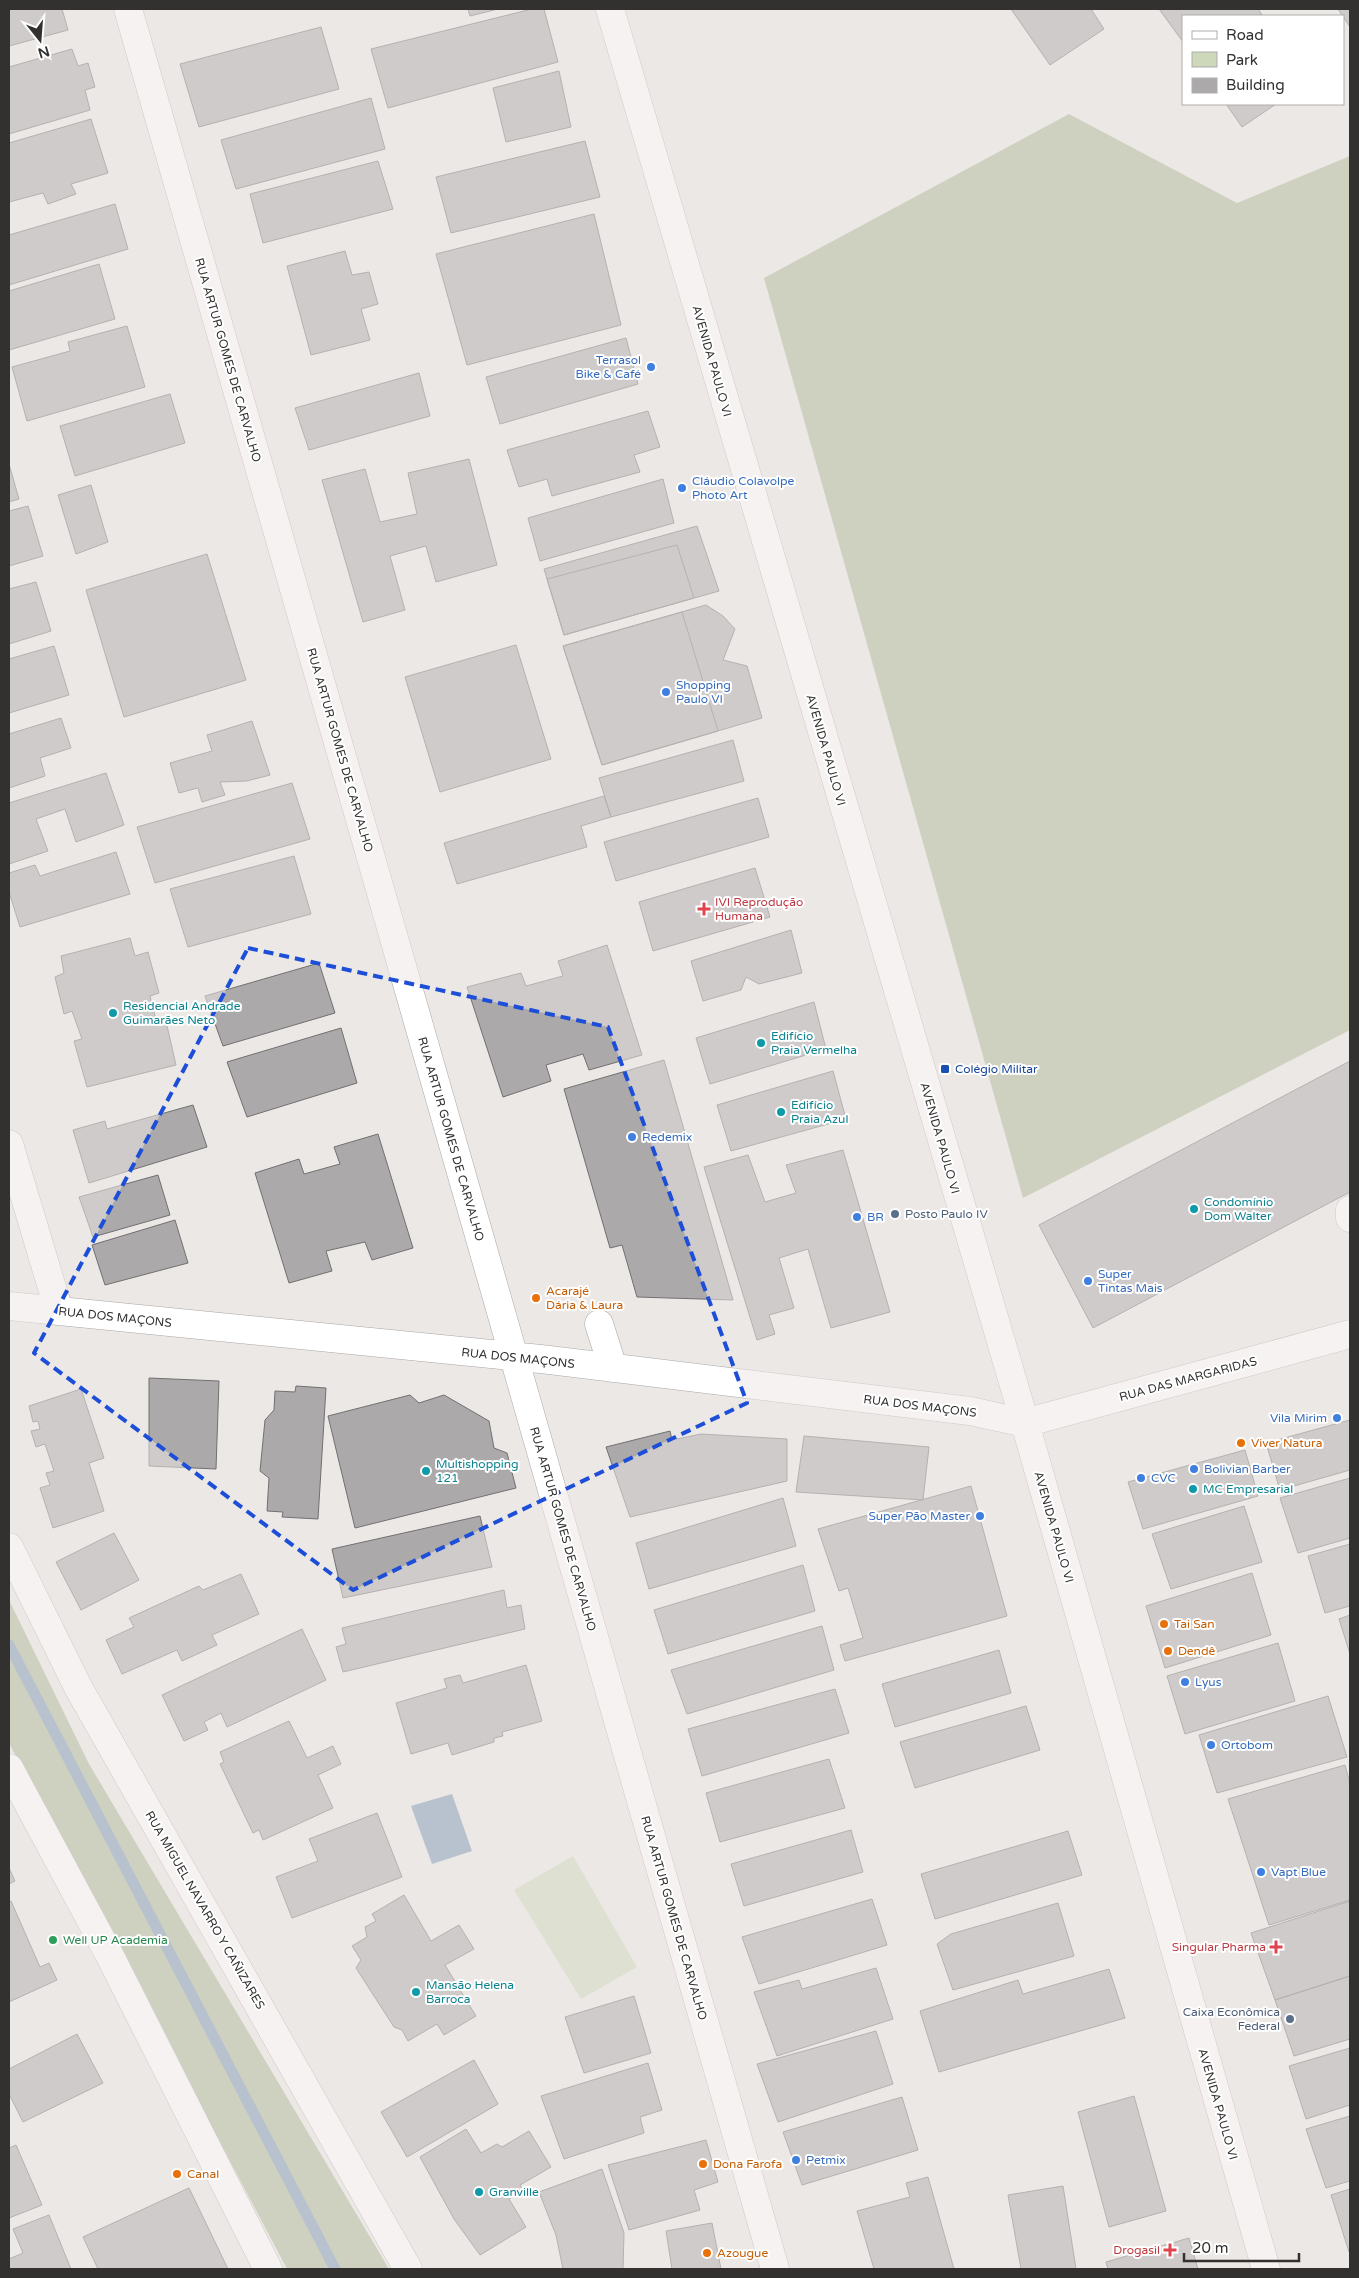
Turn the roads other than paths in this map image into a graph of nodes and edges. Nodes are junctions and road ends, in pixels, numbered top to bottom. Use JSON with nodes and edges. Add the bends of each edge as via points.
{"nodes":[{"id":1,"x":128,"y":9,"type":"edge"},
{"id":2,"x":610,"y":9,"type":"edge"},
{"id":3,"x":9,"y":1144,"type":"edge"},
{"id":4,"x":1350,"y":1210,"type":"edge"},
{"id":5,"x":1350,"y":1218,"type":"edge"},
{"id":6,"x":9,"y":1306,"type":"edge"},
{"id":7,"x":59,"y":1311,"type":"junction"},
{"id":8,"x":599,"y":1324,"type":"dead end"},
{"id":9,"x":1350,"y":1334,"type":"edge"},
{"id":10,"x":513,"y":1357,"type":"junction"},
{"id":11,"x":613,"y":1368,"type":"junction"},
{"id":12,"x":1025,"y":1423,"type":"junction"},
{"id":13,"x":9,"y":1547,"type":"edge"},
{"id":14,"x":9,"y":1768,"type":"edge"},
{"id":15,"x":268,"y":2269,"type":"edge"},
{"id":16,"x":408,"y":2269,"type":"edge"},
{"id":17,"x":775,"y":2269,"type":"edge"},
{"id":18,"x":1266,"y":2269,"type":"edge"}],
"edges":[{"from":1,"to":10,"type":"street","name":"RUA ARTUR GOMES DE CARVALHO","via":[[456,1129]]},
{"from":2,"to":12,"type":"street","name":"AVENIDA PAULO VI"},
{"from":3,"to":7,"type":"street"},
{"from":4,"to":5,"type":"street"},
{"from":6,"to":7,"type":"street","name":"RUA DOS MAÇONS"},
{"from":7,"to":10,"type":"street","name":"RUA DOS MAÇONS"},
{"from":8,"to":11,"type":"street"},
{"from":9,"to":12,"type":"street","name":"RUA DAS MARGARIDAS"},
{"from":10,"to":11,"type":"street","name":"RUA DOS MAÇONS"},
{"from":10,"to":17,"type":"street","name":"RUA ARTUR GOMES DE CARVALHO"},
{"from":11,"to":12,"type":"street","name":"RUA DOS MAÇONS","via":[[970,1411]]},
{"from":12,"to":18,"type":"street","name":"AVENIDA PAULO VI"},
{"from":13,"to":16,"type":"street","name":"RUA MIGUEL NAVARRO Y CAÑIZARES","via":[[78,1686]]},
{"from":14,"to":15,"type":"street","via":[[109,1954]]}]}
